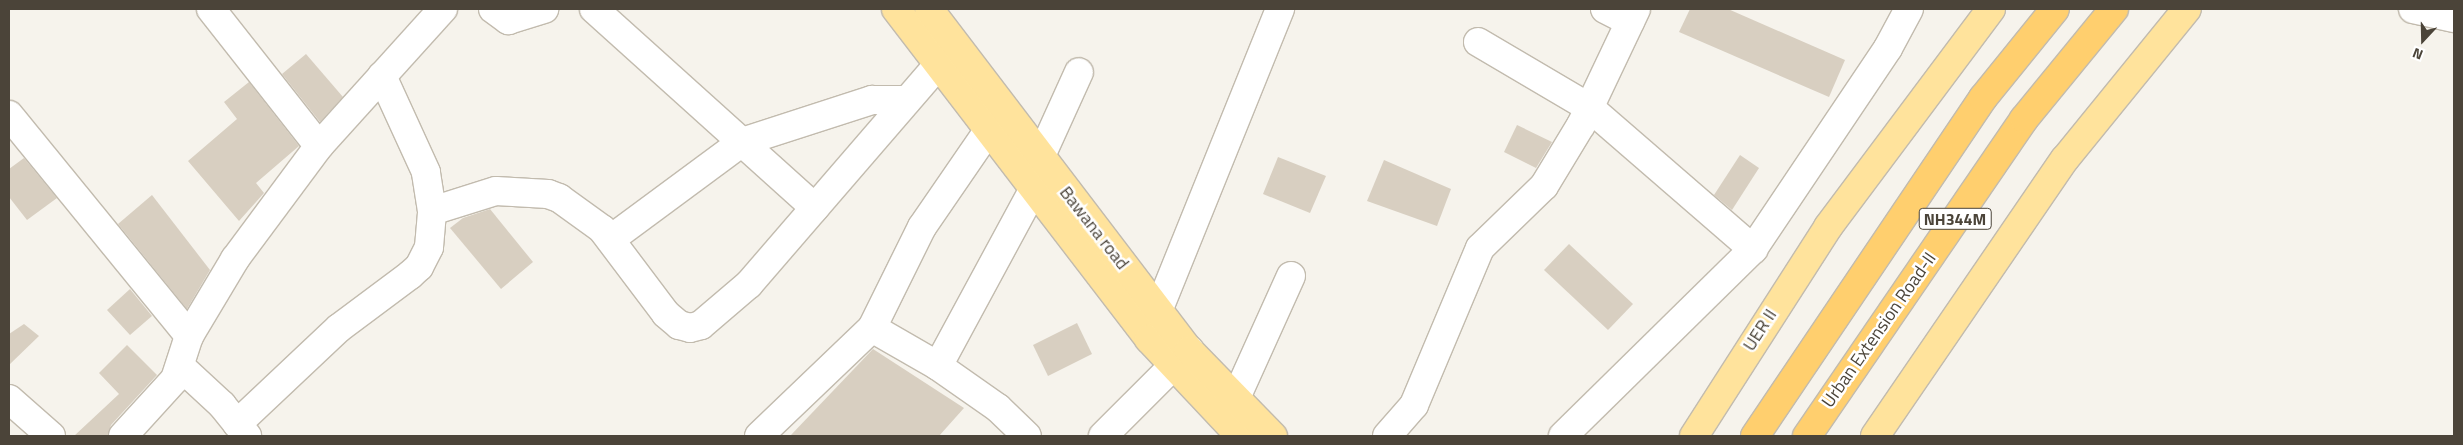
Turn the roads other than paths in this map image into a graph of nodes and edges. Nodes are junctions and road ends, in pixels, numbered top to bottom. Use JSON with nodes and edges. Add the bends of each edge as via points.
{"nodes":[{"id":1,"x":210,"y":9,"type":"edge"},
{"id":2,"x":493,"y":9,"type":"edge"},
{"id":3,"x":544,"y":9,"type":"edge"},
{"id":4,"x":594,"y":9,"type":"edge"},
{"id":5,"x":896,"y":9,"type":"edge"},
{"id":6,"x":929,"y":9,"type":"edge"},
{"id":7,"x":1280,"y":9,"type":"edge"},
{"id":8,"x":1605,"y":9,"type":"edge"},
{"id":9,"x":1908,"y":9,"type":"edge"},
{"id":10,"x":1991,"y":9,"type":"edge"},
{"id":11,"x":2055,"y":9,"type":"edge"},
{"id":12,"x":2114,"y":9,"type":"edge"},
{"id":13,"x":2187,"y":9,"type":"edge"},
{"id":14,"x":2413,"y":9,"type":"edge"},
{"id":15,"x":433,"y":12,"type":"edge"},
{"id":16,"x":1633,"y":15,"type":"edge"},
{"id":17,"x":2454,"y":18,"type":"edge"},
{"id":18,"x":1478,"y":42,"type":"dead end"},
{"id":19,"x":938,"y":64,"type":"junction"},
{"id":20,"x":1079,"y":72,"type":"dead end"},
{"id":21,"x":382,"y":76,"type":"junction"},
{"id":22,"x":907,"y":100,"type":"junction"},
{"id":23,"x":1590,"y":108,"type":"junction"},
{"id":24,"x":9,"y":115,"type":"edge"},
{"id":25,"x":988,"y":131,"type":"junction"},
{"id":26,"x":742,"y":142,"type":"junction"},
{"id":27,"x":319,"y":146,"type":"junction"},
{"id":28,"x":1040,"y":158,"type":"junction"},
{"id":29,"x":1033,"y":190,"type":"junction"},
{"id":30,"x":814,"y":208,"type":"junction"},
{"id":31,"x":432,"y":211,"type":"junction"},
{"id":32,"x":611,"y":239,"type":"junction"},
{"id":33,"x":1753,"y":249,"type":"junction"},
{"id":34,"x":1291,"y":276,"type":"dead end"},
{"id":35,"x":1158,"y":311,"type":"junction"},
{"id":36,"x":872,"y":328,"type":"junction"},
{"id":37,"x":189,"y":336,"type":"junction"},
{"id":38,"x":1180,"y":359,"type":"junction"},
{"id":39,"x":938,"y":366,"type":"junction"},
{"id":40,"x":181,"y":367,"type":"junction"},
{"id":41,"x":1234,"y":400,"type":"junction"},
{"id":42,"x":12,"y":407,"type":"edge"},
{"id":43,"x":242,"y":430,"type":"edge"},
{"id":44,"x":51,"y":436,"type":"edge"},
{"id":45,"x":124,"y":436,"type":"edge"},
{"id":46,"x":759,"y":436,"type":"edge"},
{"id":47,"x":1027,"y":436,"type":"edge"},
{"id":48,"x":1103,"y":436,"type":"edge"},
{"id":49,"x":1240,"y":436,"type":"edge"},
{"id":50,"x":1273,"y":436,"type":"edge"},
{"id":51,"x":1387,"y":436,"type":"edge"},
{"id":52,"x":1563,"y":436,"type":"edge"},
{"id":53,"x":1694,"y":436,"type":"edge"},
{"id":54,"x":1755,"y":436,"type":"edge"},
{"id":55,"x":1807,"y":436,"type":"edge"},
{"id":56,"x":1875,"y":436,"type":"edge"}],
"edges":[{"from":1,"to":27,"type":"street"},
{"from":2,"to":3,"type":"street","via":[[508,20]]},
{"from":4,"to":26,"type":"street"},
{"from":5,"to":19,"type":"main road","name":"Bawana road"},
{"from":6,"to":28,"type":"main road","name":"Bawana road"},
{"from":7,"to":35,"type":"street"},
{"from":8,"to":16,"type":"street"},
{"from":9,"to":33,"type":"street","via":[[1888,48]]},
{"from":10,"to":53,"type":"main road","name":"UER II","via":[[1828,227]]},
{"from":11,"to":54,"type":"highway","number":"NH344M","via":[[1983,98]]},
{"from":12,"to":55,"type":"highway","name":"Urban Extension Road-II","number":"NH344M","via":[[2024,119]]},
{"from":13,"to":56,"type":"main road","via":[[2065,158]]},
{"from":14,"to":17,"type":"street"},
{"from":15,"to":21,"type":"street"},
{"from":16,"to":23,"type":"street"},
{"from":18,"to":23,"type":"street"},
{"from":19,"to":22,"type":"street"},
{"from":19,"to":25,"type":"main road","name":"Bawana road"},
{"from":20,"to":28,"type":"street"},
{"from":21,"to":27,"type":"street"},
{"from":21,"to":31,"type":"street","via":[[426,172]]},
{"from":22,"to":26,"type":"street","via":[[872,100]]},
{"from":22,"to":30,"type":"street"},
{"from":23,"to":33,"type":"street"},
{"from":23,"to":51,"type":"street","via":[[1535,197],[1487,238],[1480,248],[1414,405]]},
{"from":24,"to":37,"type":"street"},
{"from":25,"to":29,"type":"main road","name":"Bawana road"},
{"from":25,"to":36,"type":"street","via":[[922,227]]},
{"from":26,"to":30,"type":"street"},
{"from":26,"to":32,"type":"street"},
{"from":27,"to":37,"type":"street","via":[[235,259]]},
{"from":28,"to":35,"type":"main road","name":"Bawana road"},
{"from":29,"to":38,"type":"main road","name":"Bawana road"},
{"from":29,"to":39,"type":"street"},
{"from":30,"to":32,"type":"street","via":[[749,284],[702,325],[690,328],[679,325],[666,314]]},
{"from":31,"to":32,"type":"street","via":[[496,190],[548,194],[575,207]]},
{"from":31,"to":43,"type":"street","via":[[429,247],[420,266],[339,328]]},
{"from":33,"to":52,"type":"street"},
{"from":34,"to":41,"type":"street"},
{"from":35,"to":38,"type":"main road","name":"Bawana road"},
{"from":36,"to":39,"type":"street"},
{"from":36,"to":46,"type":"street"},
{"from":37,"to":40,"type":"street"},
{"from":38,"to":41,"type":"main road","name":"Bawana road"},
{"from":38,"to":48,"type":"street"},
{"from":38,"to":49,"type":"main road","name":"Bawana road"},
{"from":39,"to":47,"type":"street","via":[[1008,416]]},
{"from":40,"to":43,"type":"street"},
{"from":40,"to":45,"type":"street","via":[[166,391]]},
{"from":41,"to":50,"type":"main road","name":"Bawana road"},
{"from":42,"to":44,"type":"street"}]}
